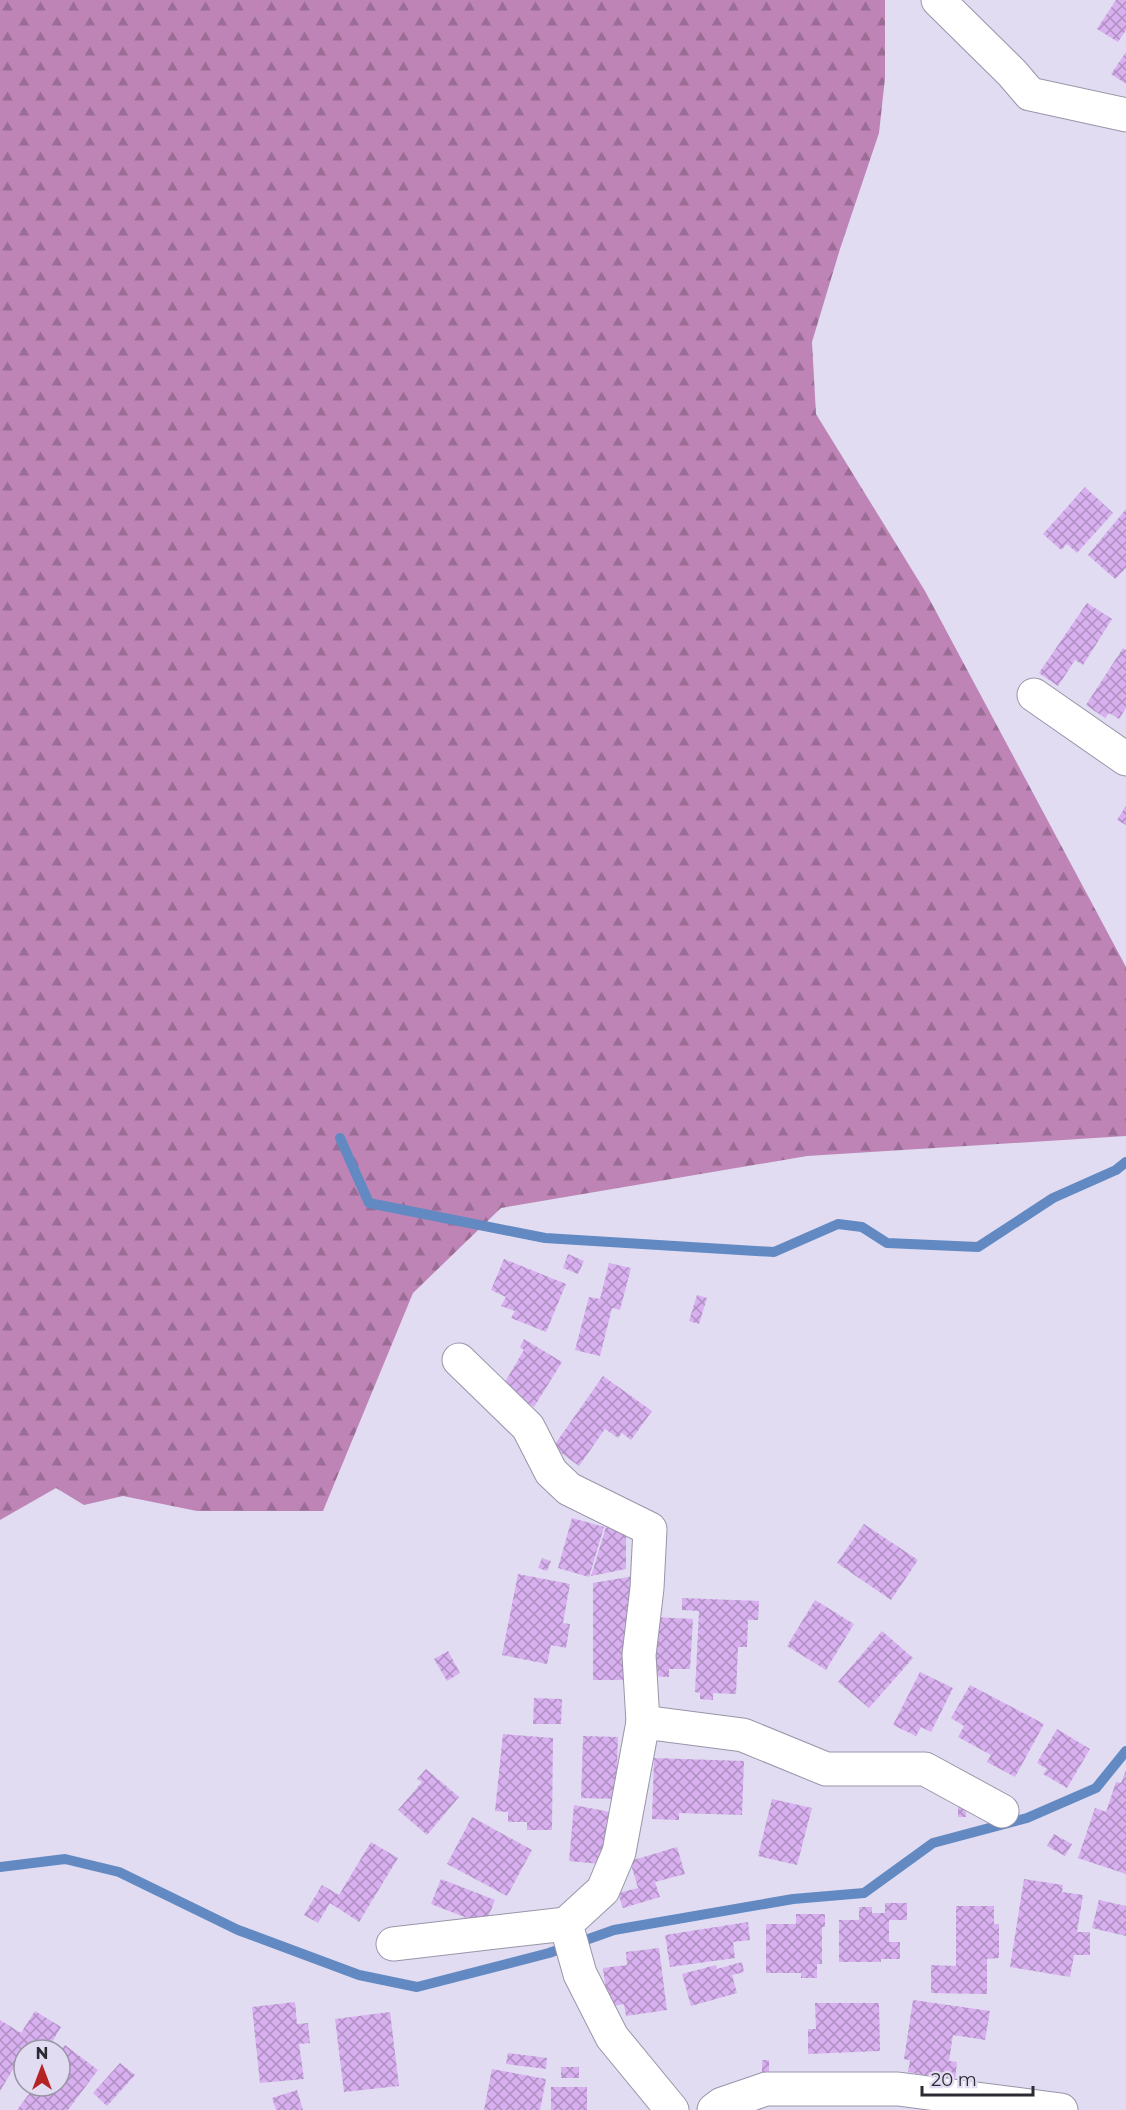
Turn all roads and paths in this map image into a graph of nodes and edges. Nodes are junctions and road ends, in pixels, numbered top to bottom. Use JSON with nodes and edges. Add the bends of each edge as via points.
{"nodes":[{"id":1,"x":938,"y":0,"type":"edge"},
{"id":2,"x":1126,"y":116,"type":"edge"},
{"id":3,"x":1034,"y":695,"type":"dead end"},
{"id":4,"x":1126,"y":759,"type":"edge"},
{"id":5,"x":459,"y":1359,"type":"dead end"},
{"id":6,"x":643,"y":1722,"type":"junction"},
{"id":7,"x":1002,"y":1811,"type":"dead end"},
{"id":8,"x":570,"y":1938,"type":"junction"},
{"id":9,"x":393,"y":1944,"type":"dead end"},
{"id":10,"x":672,"y":2110,"type":"edge"},
{"id":11,"x":714,"y":2110,"type":"edge"},
{"id":12,"x":1061,"y":2110,"type":"edge"}],
"edges":[{"from":1,"to":2,"type":"street","via":[[1030,94]]},
{"from":3,"to":4,"type":"street"},
{"from":5,"to":6,"type":"street","via":[[528,1427],[557,1478],[650,1529],[639,1655]]},
{"from":6,"to":7,"type":"street","via":[[743,1735],[826,1769],[925,1769]]},
{"from":6,"to":8,"type":"street","via":[[619,1852],[603,1890]]},
{"from":8,"to":9,"type":"street"},
{"from":8,"to":10,"type":"street","via":[[580,1974],[612,2037]]},
{"from":11,"to":12,"type":"street","via":[[766,2089],[898,2089]]}]}
